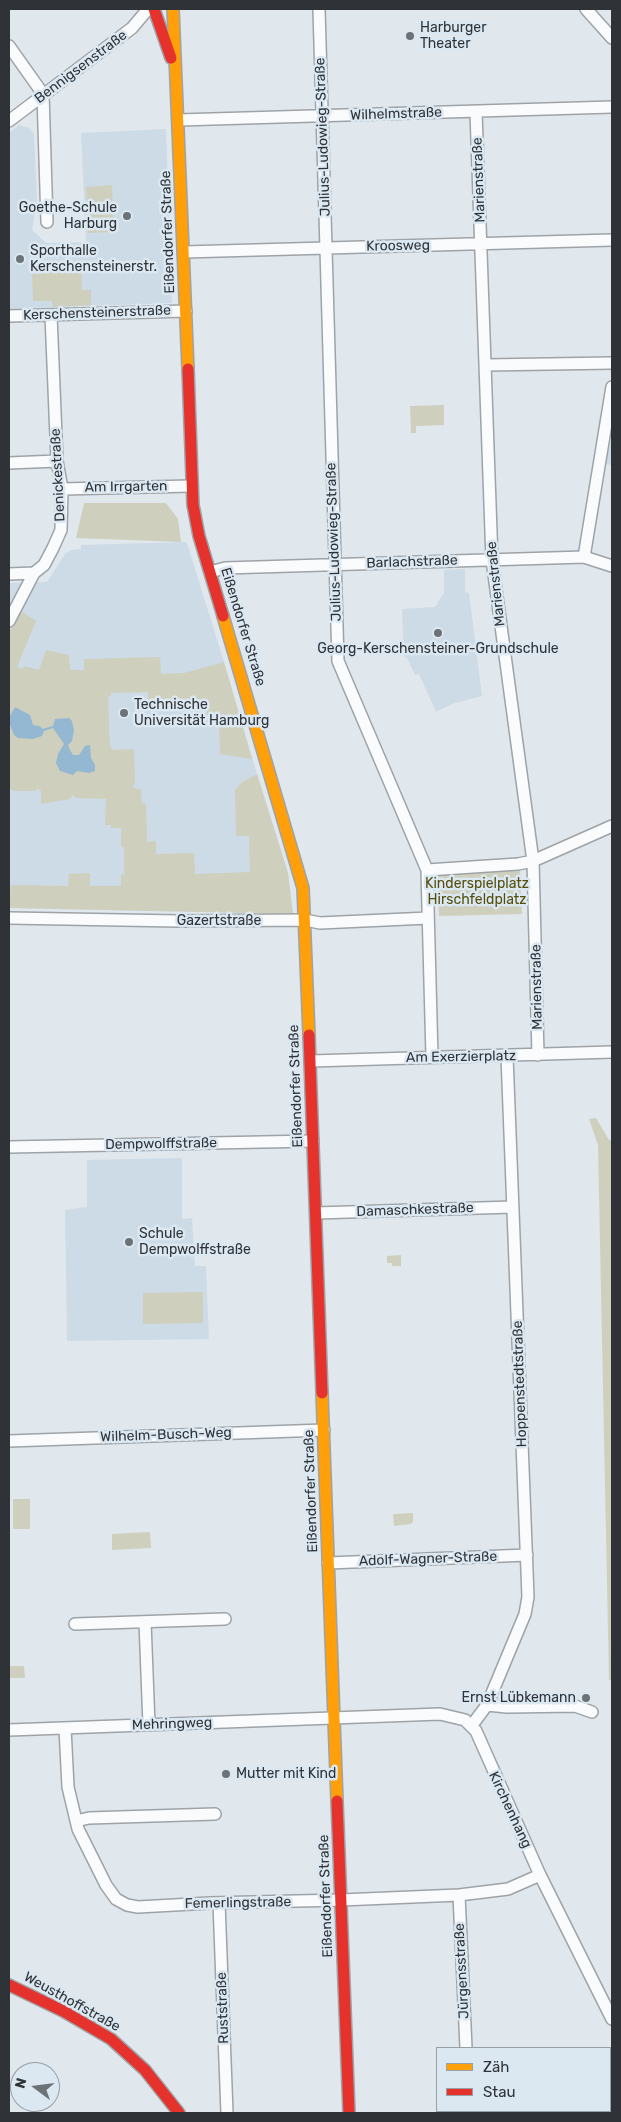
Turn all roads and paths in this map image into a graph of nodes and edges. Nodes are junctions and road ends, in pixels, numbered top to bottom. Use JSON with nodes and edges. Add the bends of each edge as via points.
{"nodes":[{"id":1,"x":148,"y":9,"type":"edge"},
{"id":2,"x":154,"y":9,"type":"edge"},
{"id":3,"x":173,"y":9,"type":"edge"},
{"id":4,"x":319,"y":9,"type":"edge"},
{"id":5,"x":586,"y":9,"type":"edge"},
{"id":6,"x":612,"y":38,"type":"edge"},
{"id":7,"x":9,"y":46,"type":"edge"},
{"id":8,"x":176,"y":74,"type":"junction"},
{"id":9,"x":44,"y":94,"type":"junction"},
{"id":10,"x":612,"y":107,"type":"edge"},
{"id":11,"x":476,"y":112,"type":"junction"},
{"id":12,"x":322,"y":116,"type":"junction"},
{"id":13,"x":179,"y":120,"type":"junction"},
{"id":14,"x":9,"y":121,"type":"edge"},
{"id":15,"x":47,"y":222,"type":"dead end"},
{"id":16,"x":612,"y":240,"type":"edge"},
{"id":17,"x":481,"y":244,"type":"junction"},
{"id":18,"x":326,"y":247,"type":"junction"},
{"id":19,"x":184,"y":252,"type":"junction"},
{"id":20,"x":186,"y":310,"type":"junction"},
{"id":21,"x":51,"y":315,"type":"junction"},
{"id":22,"x":9,"y":316,"type":"edge"},
{"id":23,"x":612,"y":363,"type":"edge"},
{"id":24,"x":486,"y":365,"type":"junction"},
{"id":25,"x":612,"y":387,"type":"edge"},
{"id":26,"x":57,"y":461,"type":"junction"},
{"id":27,"x":9,"y":463,"type":"edge"},
{"id":28,"x":191,"y":486,"type":"junction"},
{"id":29,"x":62,"y":489,"type":"junction"},
{"id":30,"x":584,"y":557,"type":"junction"},
{"id":31,"x":492,"y":560,"type":"junction"},
{"id":32,"x":334,"y":565,"type":"junction"},
{"id":33,"x":612,"y":566,"type":"edge"},
{"id":34,"x":210,"y":572,"type":"junction"},
{"id":35,"x":34,"y":573,"type":"junction"},
{"id":36,"x":9,"y":574,"type":"edge"},
{"id":37,"x":9,"y":621,"type":"edge"},
{"id":38,"x":612,"y":826,"type":"edge"},
{"id":39,"x":533,"y":861,"type":"junction"},
{"id":40,"x":427,"y":870,"type":"junction"},
{"id":41,"x":9,"y":918,"type":"edge"},
{"id":42,"x":428,"y":918,"type":"junction"},
{"id":43,"x":306,"y":920,"type":"junction"},
{"id":44,"x":612,"y":1052,"type":"edge"},
{"id":45,"x":538,"y":1055,"type":"junction"},
{"id":46,"x":507,"y":1056,"type":"junction"},
{"id":47,"x":432,"y":1057,"type":"junction"},
{"id":48,"x":310,"y":1061,"type":"junction"},
{"id":49,"x":313,"y":1141,"type":"junction"},
{"id":50,"x":9,"y":1147,"type":"edge"},
{"id":51,"x":513,"y":1207,"type":"junction"},
{"id":52,"x":316,"y":1213,"type":"junction"},
{"id":53,"x":324,"y":1430,"type":"junction"},
{"id":54,"x":9,"y":1440,"type":"edge"},
{"id":55,"x":527,"y":1555,"type":"junction"},
{"id":56,"x":328,"y":1563,"type":"junction"},
{"id":57,"x":225,"y":1618,"type":"dead end"},
{"id":58,"x":145,"y":1622,"type":"junction"},
{"id":59,"x":75,"y":1624,"type":"dead end"},
{"id":60,"x":487,"y":1705,"type":"junction"},
{"id":61,"x":592,"y":1712,"type":"dead end"},
{"id":62,"x":335,"y":1717,"type":"junction"},
{"id":63,"x":150,"y":1724,"type":"junction"},
{"id":64,"x":472,"y":1725,"type":"junction"},
{"id":65,"x":64,"y":1728,"type":"junction"},
{"id":66,"x":9,"y":1730,"type":"edge"},
{"id":67,"x":214,"y":1814,"type":"dead end"},
{"id":68,"x":76,"y":1821,"type":"junction"},
{"id":69,"x":540,"y":1875,"type":"junction"},
{"id":70,"x":459,"y":1895,"type":"junction"},
{"id":71,"x":341,"y":1900,"type":"junction"},
{"id":72,"x":220,"y":1907,"type":"junction"},
{"id":73,"x":9,"y":1985,"type":"edge"},
{"id":74,"x":612,"y":2019,"type":"edge"},
{"id":75,"x":466,"y":2047,"type":"edge"},
{"id":76,"x":179,"y":2113,"type":"edge"},
{"id":77,"x":227,"y":2113,"type":"edge"},
{"id":78,"x":349,"y":2113,"type":"edge"}],
"edges":[{"from":1,"to":9,"type":"street","name":"Bennigsenstraße","via":[[132,28]]},
{"from":2,"to":8,"type":"main road","name":"Eißendorfer Straße"},
{"from":3,"to":8,"type":"main road","name":"Eißendorfer Straße"},
{"from":4,"to":12,"type":"street","name":"Julius-Ludowieg-Straße"},
{"from":5,"to":6,"type":"street"},
{"from":7,"to":9,"type":"street"},
{"from":8,"to":13,"type":"main road","name":"Eißendorfer Straße"},
{"from":9,"to":14,"type":"street","name":"Bennigsenstraße"},
{"from":9,"to":15,"type":"street"},
{"from":10,"to":11,"type":"street","name":"Wilhelmstraße"},
{"from":11,"to":12,"type":"street","name":"Wilhelmstraße"},
{"from":11,"to":17,"type":"street","name":"Marienstraße"},
{"from":12,"to":13,"type":"street","name":"Wilhelmstraße"},
{"from":12,"to":18,"type":"street","name":"Julius-Ludowieg-Straße"},
{"from":13,"to":19,"type":"main road","name":"Eißendorfer Straße"},
{"from":16,"to":17,"type":"street","name":"Kroosweg"},
{"from":17,"to":18,"type":"street","name":"Kroosweg"},
{"from":17,"to":24,"type":"street","name":"Marienstraße"},
{"from":18,"to":19,"type":"street","name":"Kroosweg"},
{"from":18,"to":32,"type":"street","name":"Julius-Ludowieg-Straße"},
{"from":19,"to":20,"type":"main road","name":"Eißendorfer Straße"},
{"from":20,"to":21,"type":"street","name":"Kerschensteinerstraße"},
{"from":20,"to":28,"type":"main road","name":"Eißendorfer Straße"},
{"from":21,"to":22,"type":"street","name":"Kerschensteinerstraße"},
{"from":21,"to":26,"type":"street","name":"Denickestraße"},
{"from":23,"to":24,"type":"street"},
{"from":24,"to":31,"type":"street","name":"Marienstraße"},
{"from":25,"to":30,"type":"street"},
{"from":26,"to":27,"type":"street"},
{"from":26,"to":29,"type":"street","name":"Denickestraße"},
{"from":28,"to":29,"type":"street","name":"Am Irrgarten"},
{"from":28,"to":34,"type":"main road","name":"Eißendorfer Straße","via":[[199,536]]},
{"from":29,"to":35,"type":"street","name":"Denickestraße","via":[[59,537],[44,565]]},
{"from":30,"to":31,"type":"street","name":"Barlachstraße"},
{"from":30,"to":33,"type":"street","name":"Barlachstraße"},
{"from":31,"to":32,"type":"street","name":"Barlachstraße"},
{"from":31,"to":39,"type":"street","name":"Marienstraße"},
{"from":32,"to":34,"type":"street","name":"Barlachstraße","via":[[225,568]]},
{"from":32,"to":40,"type":"street","name":"Julius-Ludowieg-Straße","via":[[338,661]]},
{"from":34,"to":43,"type":"main road","name":"Eißendorfer Straße","via":[[296,859]]},
{"from":35,"to":36,"type":"street"},
{"from":35,"to":37,"type":"street","name":"Denickestraße"},
{"from":38,"to":39,"type":"street"},
{"from":39,"to":40,"type":"street"},
{"from":39,"to":45,"type":"street","name":"Marienstraße"},
{"from":40,"to":42,"type":"street","name":"Julius-Ludowieg-Straße"},
{"from":41,"to":43,"type":"street","name":"Gazertstraße"},
{"from":42,"to":43,"type":"street","name":"Gazertstraße"},
{"from":42,"to":47,"type":"street","name":"Julius-Ludowieg-Straße"},
{"from":43,"to":48,"type":"main road","name":"Eißendorfer Straße"},
{"from":44,"to":45,"type":"street","name":"Am Exerzierplatz"},
{"from":45,"to":46,"type":"street","name":"Am Exerzierplatz"},
{"from":46,"to":47,"type":"street","name":"Am Exerzierplatz"},
{"from":46,"to":51,"type":"street","name":"Hoppenstedtstraße"},
{"from":47,"to":48,"type":"street","name":"Am Exerzierplatz"},
{"from":48,"to":49,"type":"main road","name":"Eißendorfer Straße"},
{"from":49,"to":50,"type":"street","name":"Dempwolffstraße"},
{"from":49,"to":52,"type":"main road","name":"Eißendorfer Straße"},
{"from":51,"to":52,"type":"street","name":"Damaschkestraße"},
{"from":51,"to":55,"type":"street","name":"Hoppenstedtstraße"},
{"from":52,"to":53,"type":"main road","name":"Eißendorfer Straße"},
{"from":53,"to":54,"type":"street","name":"Wilhelm-Busch-Weg"},
{"from":53,"to":56,"type":"main road","name":"Eißendorfer Straße"},
{"from":55,"to":56,"type":"street","name":"Adolf-Wagner-Straße"},
{"from":55,"to":60,"type":"street","name":"Hoppenstedtstraße","via":[[525,1614]]},
{"from":56,"to":62,"type":"main road","name":"Eißendorfer Straße"},
{"from":57,"to":58,"type":"street"},
{"from":58,"to":59,"type":"street"},
{"from":58,"to":63,"type":"street"},
{"from":60,"to":61,"type":"street","via":[[575,1706]]},
{"from":60,"to":64,"type":"street","name":"Hoppenstedtstraße"},
{"from":62,"to":63,"type":"street","name":"Mehringweg"},
{"from":62,"to":64,"type":"street","via":[[440,1714],[458,1717]]},
{"from":62,"to":71,"type":"main road","name":"Eißendorfer Straße"},
{"from":63,"to":65,"type":"street","name":"Mehringweg"},
{"from":64,"to":69,"type":"street","name":"Kirchenhang"},
{"from":65,"to":66,"type":"street","name":"Mehringweg"},
{"from":65,"to":68,"type":"street","name":"Femerlingstraße","via":[[68,1787]]},
{"from":67,"to":68,"type":"street"},
{"from":68,"to":72,"type":"street","name":"Femerlingstraße","via":[[102,1878],[122,1904]]},
{"from":69,"to":70,"type":"street","name":"Femerlingstraße","via":[[508,1889]]},
{"from":69,"to":74,"type":"street","name":"Kirchenhang"},
{"from":70,"to":71,"type":"street","name":"Femerlingstraße"},
{"from":70,"to":75,"type":"street","name":"Jürgensstraße"},
{"from":71,"to":72,"type":"street","name":"Femerlingstraße"},
{"from":71,"to":78,"type":"main road","name":"Eißendorfer Straße"},
{"from":72,"to":77,"type":"street","name":"Ruststraße"},
{"from":73,"to":76,"type":"main road","name":"Weusthoffstraße","via":[[111,2039],[146,2070]]}]}
